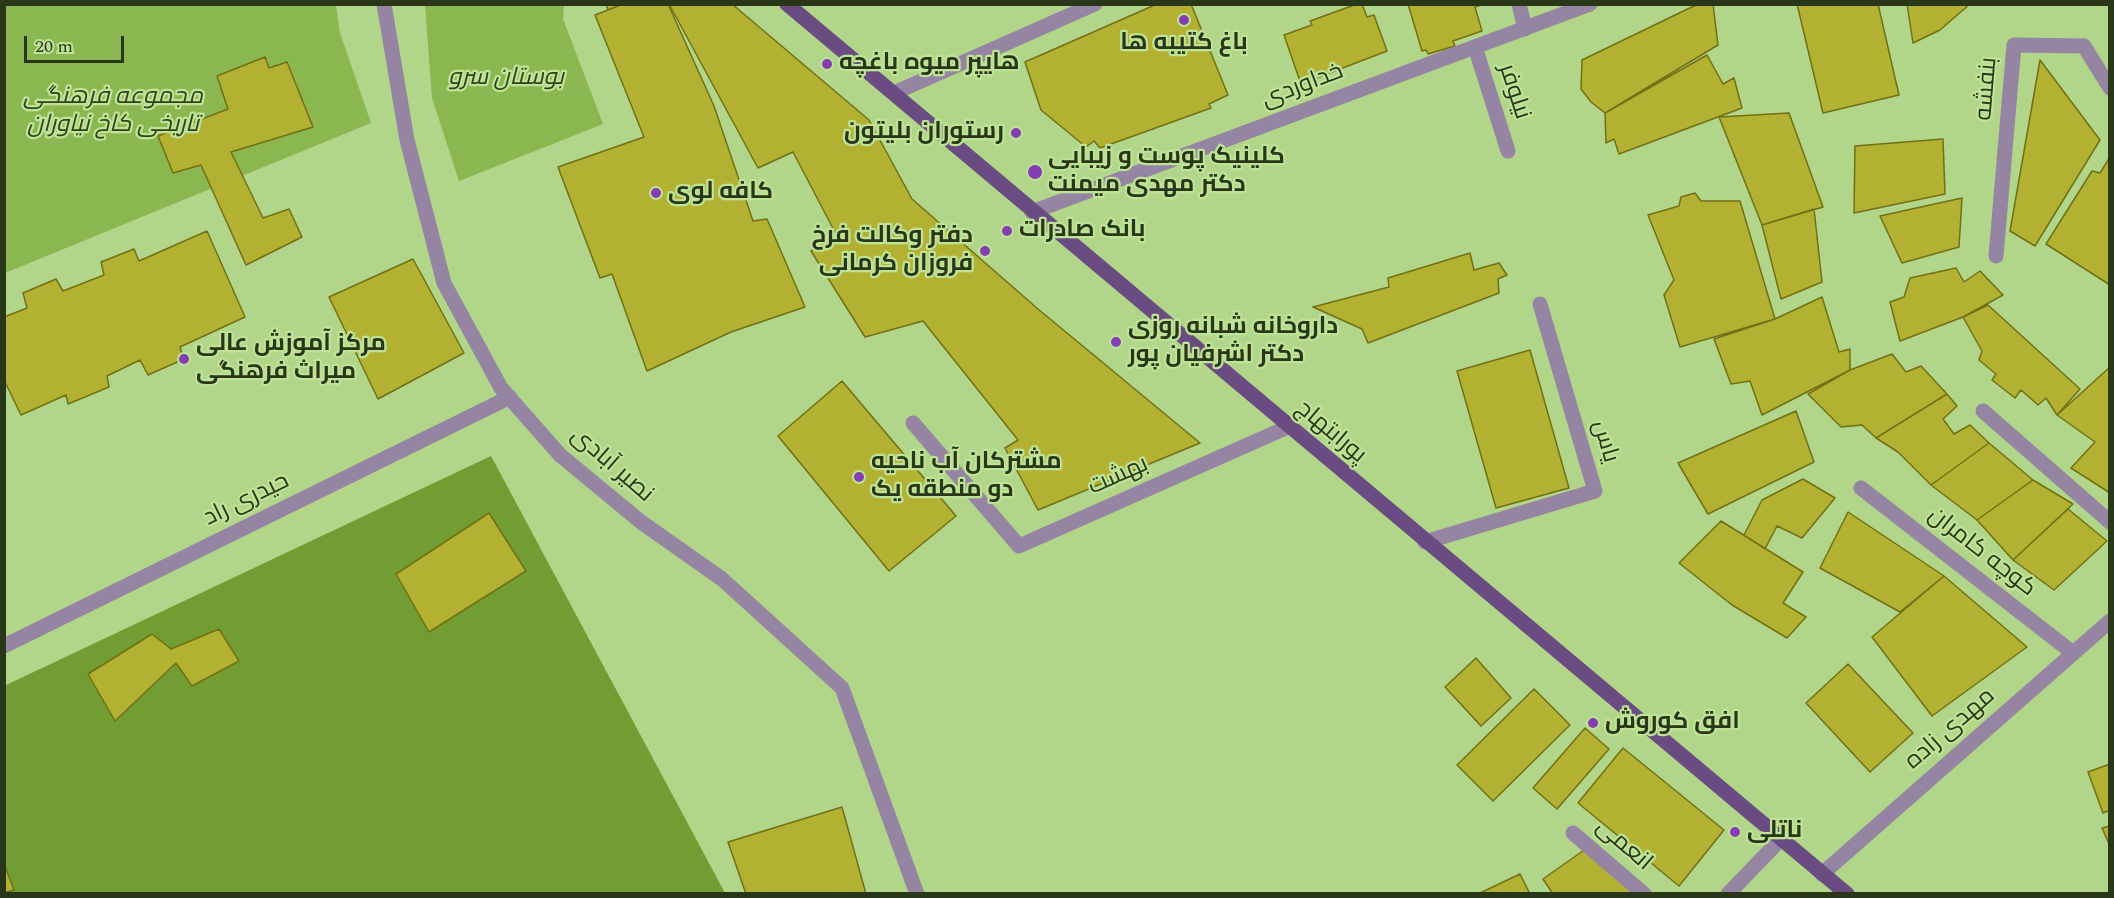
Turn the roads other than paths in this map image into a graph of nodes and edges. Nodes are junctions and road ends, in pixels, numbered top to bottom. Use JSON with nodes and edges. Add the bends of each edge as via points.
{"nodes":[{"id":1,"x":384,"y":4,"type":"edge"},
{"id":2,"x":787,"y":4,"type":"edge"},
{"id":3,"x":1095,"y":4,"type":"edge"},
{"id":4,"x":1519,"y":4,"type":"edge"},
{"id":5,"x":1590,"y":4,"type":"edge"},
{"id":6,"x":1525,"y":28,"type":"junction"},
{"id":7,"x":1474,"y":47,"type":"junction"},
{"id":8,"x":2109,"y":88,"type":"edge"},
{"id":9,"x":894,"y":93,"type":"junction"},
{"id":10,"x":1508,"y":151,"type":"dead end"},
{"id":11,"x":1032,"y":212,"type":"junction"},
{"id":12,"x":1996,"y":256,"type":"dead end"},
{"id":13,"x":1540,"y":304,"type":"dead end"},
{"id":14,"x":510,"y":397,"type":"junction"},
{"id":15,"x":1983,"y":411,"type":"dead end"},
{"id":16,"x":914,"y":423,"type":"dead end"},
{"id":17,"x":1288,"y":427,"type":"junction"},
{"id":18,"x":1861,"y":488,"type":"dead end"},
{"id":19,"x":2109,"y":522,"type":"edge"},
{"id":20,"x":1425,"y":542,"type":"junction"},
{"id":21,"x":2109,"y":621,"type":"edge"},
{"id":22,"x":4,"y":646,"type":"edge"},
{"id":23,"x":2073,"y":653,"type":"junction"},
{"id":24,"x":1573,"y":833,"type":"dead end"},
{"id":25,"x":1780,"y":840,"type":"junction"},
{"id":26,"x":1822,"y":874,"type":"junction"},
{"id":27,"x":917,"y":894,"type":"edge"},
{"id":28,"x":1644,"y":894,"type":"edge"},
{"id":29,"x":1728,"y":894,"type":"edge"},
{"id":30,"x":1847,"y":894,"type":"edge"}],
"edges":[{"from":1,"to":14,"type":"street","name":"نصیر آبادی","via":[[407,140],[444,283],[501,388]]},
{"from":2,"to":9,"type":"main road","name":"پورابتهاج"},
{"from":3,"to":9,"type":"street"},
{"from":4,"to":6,"type":"street"},
{"from":5,"to":6,"type":"street","name":"خداوردی"},
{"from":6,"to":7,"type":"street","name":"خداوردی"},
{"from":7,"to":10,"type":"street","name":"نیلوفر"},
{"from":7,"to":11,"type":"street","name":"خداوردی"},
{"from":8,"to":12,"type":"street","name":"بنفشه","via":[[2084,46],[2014,45]]},
{"from":9,"to":11,"type":"main road","name":"پورابتهاج"},
{"from":11,"to":17,"type":"main road","name":"پورابتهاج"},
{"from":13,"to":20,"type":"street","name":"یاس","via":[[1595,491]]},
{"from":14,"to":22,"type":"street","name":"حیدری راد"},
{"from":14,"to":27,"type":"street","name":"نصیر آبادی","via":[[560,455],[641,522],[722,579],[842,688]]},
{"from":15,"to":19,"type":"street"},
{"from":16,"to":17,"type":"street","name":"بهشت","via":[[1019,546]]},
{"from":17,"to":20,"type":"main road","name":"پورابتهاج"},
{"from":18,"to":23,"type":"street","name":"کوچه کامران"},
{"from":20,"to":25,"type":"main road","name":"پورابتهاج"},
{"from":21,"to":23,"type":"street","name":"مهدی زاده"},
{"from":23,"to":26,"type":"street","name":"مهدی زاده"},
{"from":24,"to":28,"type":"street","name":"انعمی"},
{"from":25,"to":26,"type":"main road","name":"پورابتهاج"},
{"from":25,"to":29,"type":"street"},
{"from":26,"to":30,"type":"main road","name":"پورابتهاج"}]}
